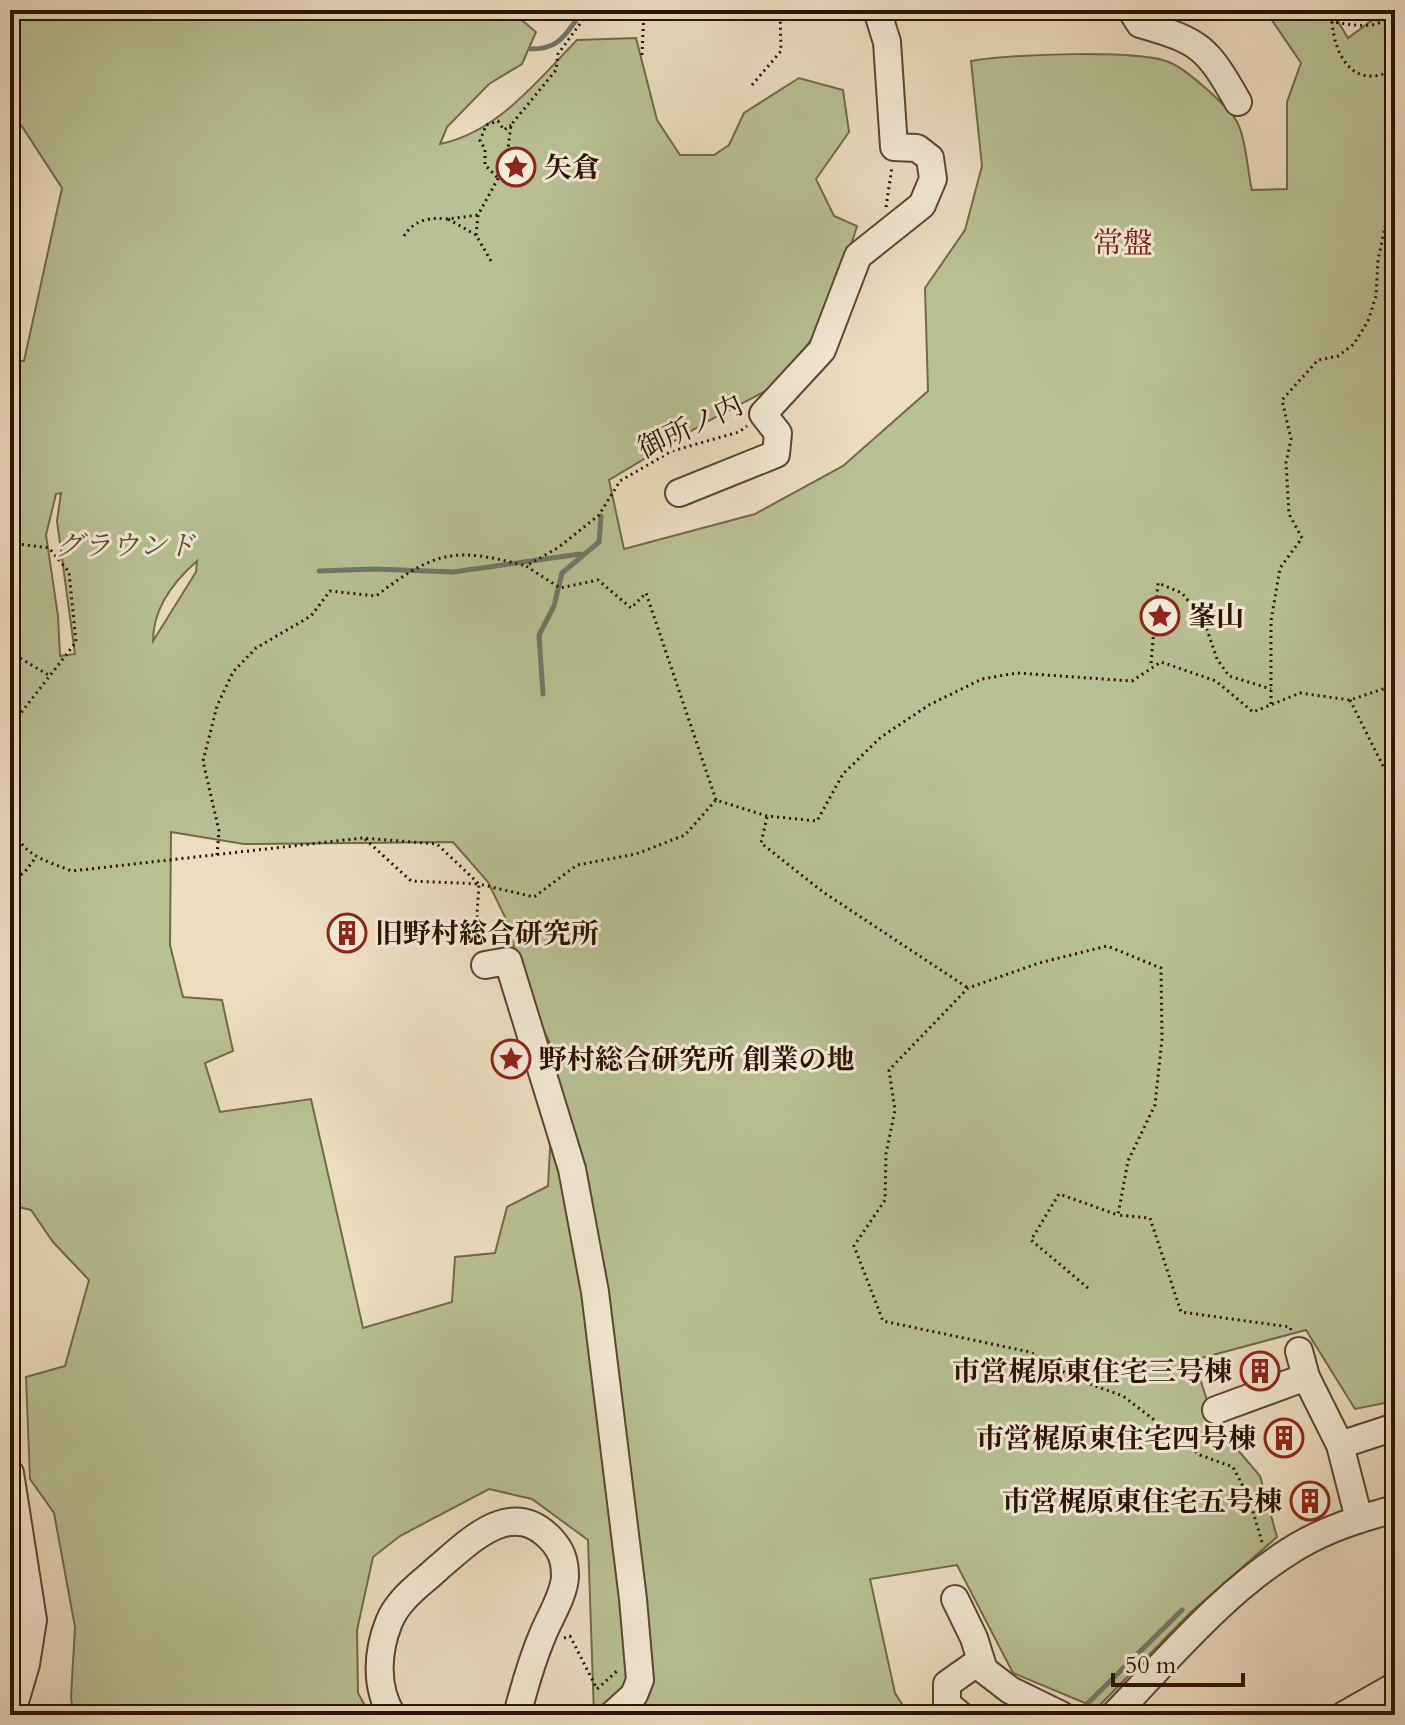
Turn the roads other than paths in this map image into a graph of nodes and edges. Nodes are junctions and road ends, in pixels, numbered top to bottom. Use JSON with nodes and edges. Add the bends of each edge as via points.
{"nodes":[{"id":1,"x":877,"y":10,"type":"edge"},
{"id":2,"x":1131,"y":10,"type":"edge"},
{"id":3,"x":1238,"y":102,"type":"dead end"},
{"id":4,"x":679,"y":493,"type":"dead end"},
{"id":5,"x":485,"y":965,"type":"road end"},
{"id":6,"x":1299,"y":1351,"type":"road end"},
{"id":7,"x":1306,"y":1377,"type":"junction"},
{"id":8,"x":1216,"y":1410,"type":"dead end"},
{"id":9,"x":1395,"y":1427,"type":"edge"},
{"id":10,"x":1340,"y":1445,"type":"junction"},
{"id":11,"x":10,"y":1473,"type":"edge"},
{"id":12,"x":1395,"y":1509,"type":"edge"},
{"id":13,"x":1359,"y":1519,"type":"junction"},
{"id":14,"x":955,"y":1599,"type":"dead end"},
{"id":15,"x":981,"y":1660,"type":"junction"},
{"id":16,"x":1395,"y":1686,"type":"edge"},
{"id":17,"x":1052,"y":1713,"type":"edge"},
{"id":18,"x":11,"y":1715,"type":"edge"},
{"id":19,"x":392,"y":1715,"type":"edge"},
{"id":20,"x":517,"y":1715,"type":"edge"},
{"id":21,"x":612,"y":1715,"type":"edge"},
{"id":22,"x":960,"y":1715,"type":"edge"},
{"id":23,"x":1114,"y":1715,"type":"edge"},
{"id":24,"x":1344,"y":1715,"type":"edge"}],
"edges":[{"from":1,"to":4,"type":"street","via":[[887,42],[894,147],[917,148],[930,158],[933,179],[922,205],[858,256],[822,350],[763,414],[778,433],[776,454]]},
{"from":2,"to":3,"type":"street","via":[[1140,24],[1199,46],[1221,70]]},
{"from":5,"to":21,"type":"street","via":[[508,961],[572,1169],[595,1292],[640,1680],[634,1695]]},
{"from":6,"to":7,"type":"street"},
{"from":7,"to":8,"type":"street"},
{"from":7,"to":10,"type":"street"},
{"from":9,"to":10,"type":"street"},
{"from":10,"to":13,"type":"street"},
{"from":11,"to":18,"type":"street","via":[[33,1620]]},
{"from":12,"to":13,"type":"street"},
{"from":13,"to":23,"type":"street","via":[[1296,1547],[1219,1607]]},
{"from":14,"to":15,"type":"street"},
{"from":15,"to":17,"type":"street","via":[[984,1670],[1010,1690]]},
{"from":15,"to":22,"type":"street","via":[[947,1684],[947,1704]]},
{"from":16,"to":24,"type":"street"},
{"from":19,"to":20,"type":"street","via":[[381,1697],[380,1660],[389,1620],[406,1596],[478,1533],[516,1521],[538,1526],[564,1557],[565,1581]]}]}
